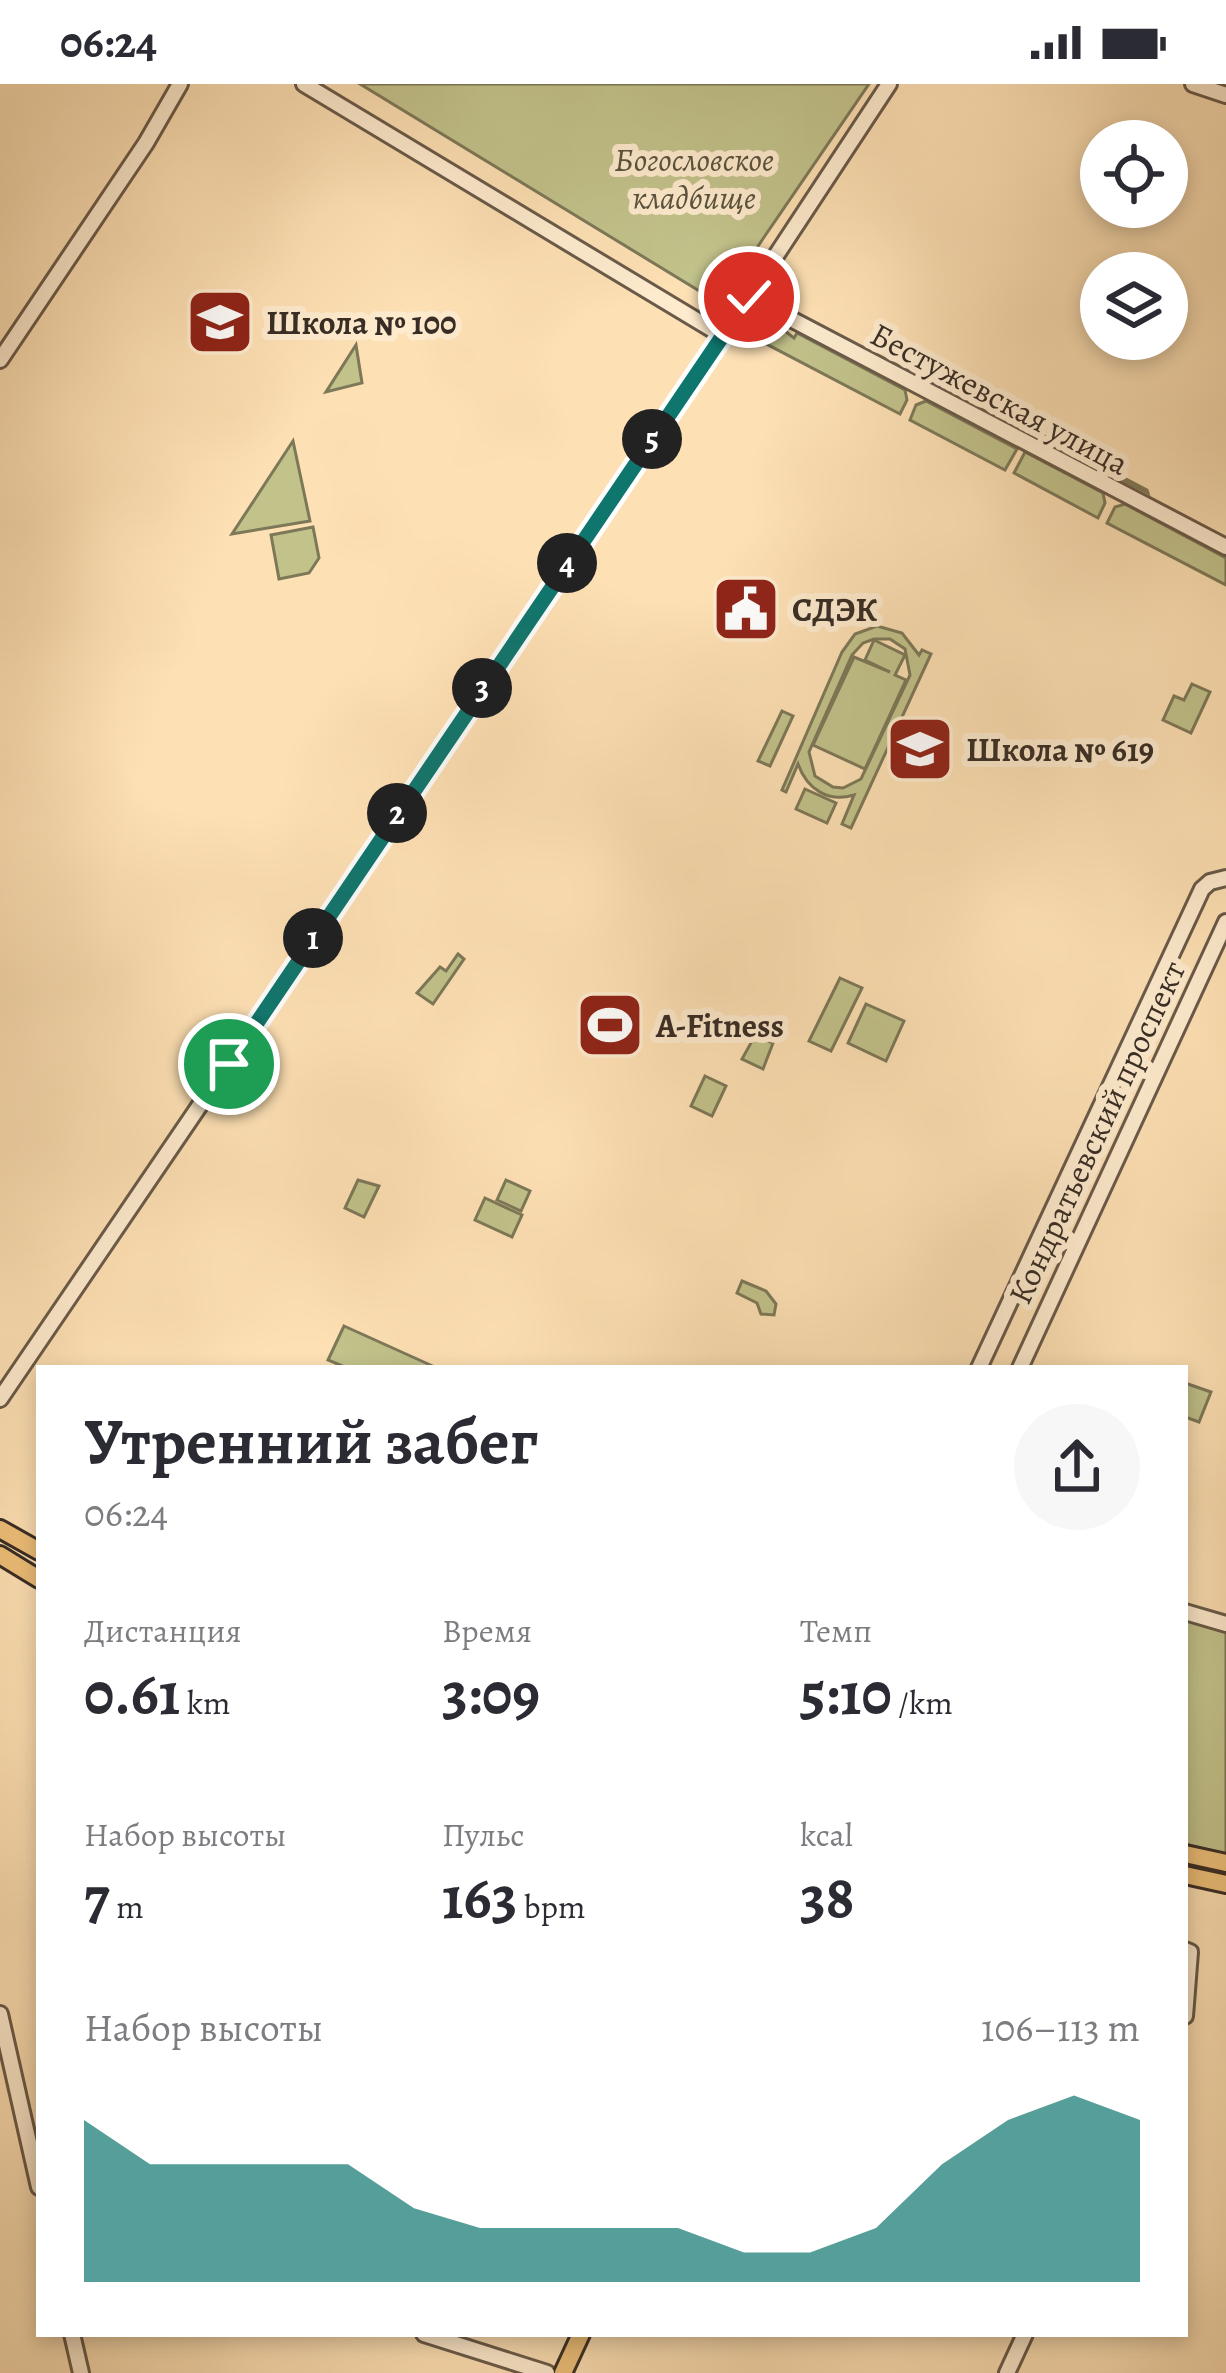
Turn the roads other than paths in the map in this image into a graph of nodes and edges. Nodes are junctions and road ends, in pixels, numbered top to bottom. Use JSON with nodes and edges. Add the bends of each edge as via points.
{"nodes":[{"id":1,"x":180,"y":84,"type":"edge"},
{"id":2,"x":304,"y":84,"type":"edge"},
{"id":3,"x":889,"y":84,"type":"edge"},
{"id":4,"x":1193,"y":84,"type":"edge"},
{"id":5,"x":1226,"y":95,"type":"edge"},
{"id":6,"x":749,"y":297,"type":"junction"},
{"id":7,"x":723,"y":336,"type":"junction"},
{"id":8,"x":0,"y":359,"type":"edge"},
{"id":9,"x":1226,"y":547,"type":"edge"},
{"id":10,"x":1226,"y":878,"type":"edge"},
{"id":11,"x":1226,"y":922,"type":"edge"},
{"id":12,"x":980,"y":1365,"type":"edge"},
{"id":13,"x":1021,"y":1365,"type":"edge"},
{"id":14,"x":0,"y":1399,"type":"edge"},
{"id":15,"x":0,"y":1529,"type":"edge"},
{"id":16,"x":36,"y":1549,"type":"edge"},
{"id":17,"x":0,"y":1555,"type":"edge"},
{"id":18,"x":36,"y":1577,"type":"edge"},
{"id":19,"x":1188,"y":1613,"type":"edge"},
{"id":20,"x":1226,"y":1624,"type":"edge"},
{"id":21,"x":1188,"y":1855,"type":"edge"},
{"id":22,"x":1226,"y":1863,"type":"edge"},
{"id":23,"x":1188,"y":1876,"type":"edge"},
{"id":24,"x":1226,"y":1884,"type":"edge"},
{"id":25,"x":0,"y":2014,"type":"edge"},
{"id":26,"x":36,"y":2174,"type":"edge"},
{"id":27,"x":73,"y":2337,"type":"edge"},
{"id":28,"x":434,"y":2337,"type":"edge"},
{"id":29,"x":567,"y":2337,"type":"edge"},
{"id":30,"x":580,"y":2337,"type":"edge"},
{"id":31,"x":1024,"y":2337,"type":"edge"},
{"id":32,"x":81,"y":2373,"type":"edge"},
{"id":33,"x":549,"y":2373,"type":"edge"},
{"id":34,"x":563,"y":2373,"type":"edge"},
{"id":35,"x":1007,"y":2373,"type":"edge"}],
"edges":[{"from":1,"to":8,"type":"street"},
{"from":2,"to":7,"type":"street"},
{"from":3,"to":6,"type":"street"},
{"from":4,"to":5,"type":"street"},
{"from":6,"to":7,"type":"street"},
{"from":6,"to":9,"type":"street","name":"Бестужевская улица"},
{"from":7,"to":14,"type":"street"},
{"from":10,"to":12,"type":"street","via":[[1202,889]]},
{"from":11,"to":13,"type":"street","name":"Кондратьевский проспект"},
{"from":15,"to":16,"type":"main road"},
{"from":17,"to":18,"type":"main road"},
{"from":19,"to":20,"type":"street"},
{"from":21,"to":22,"type":"main road"},
{"from":23,"to":24,"type":"main road"},
{"from":25,"to":26,"type":"street"},
{"from":27,"to":32,"type":"street"},
{"from":28,"to":33,"type":"street"},
{"from":29,"to":33,"type":"main road"},
{"from":30,"to":34,"type":"main road"},
{"from":31,"to":35,"type":"street"}]}
